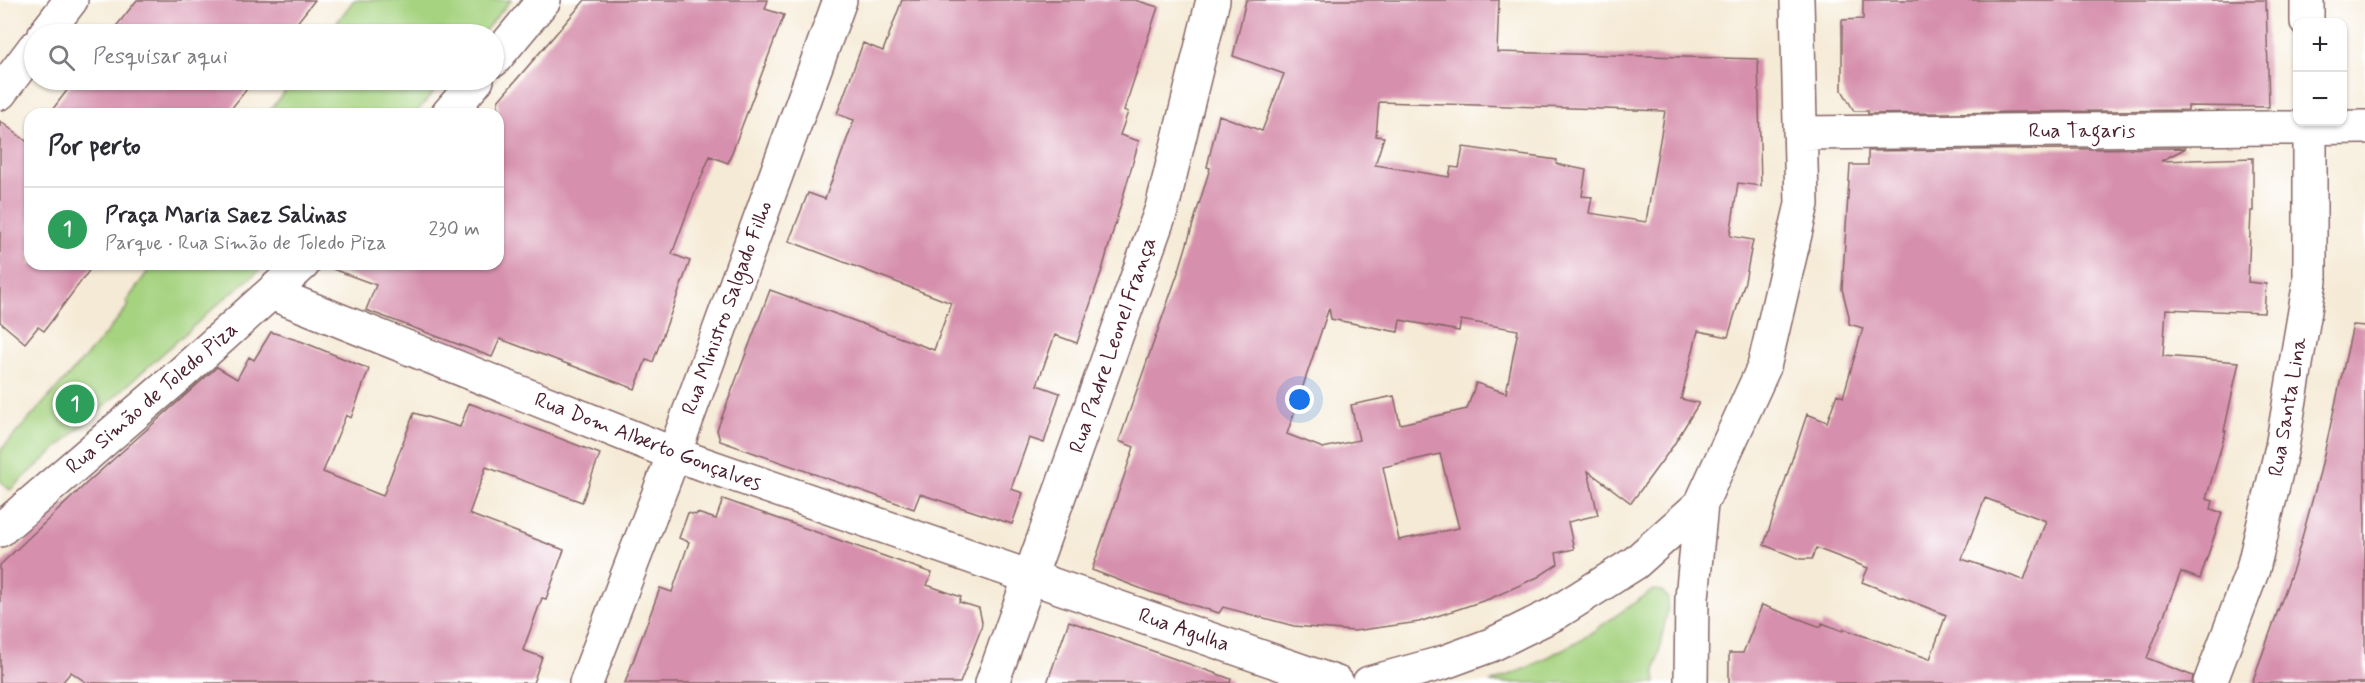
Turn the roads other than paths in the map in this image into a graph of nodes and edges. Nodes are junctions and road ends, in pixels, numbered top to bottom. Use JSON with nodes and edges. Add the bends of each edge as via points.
{"nodes":[{"id":1,"x":71,"y":0,"type":"edge"},
{"id":2,"x":544,"y":0,"type":"edge"},
{"id":3,"x":840,"y":0,"type":"edge"},
{"id":4,"x":1213,"y":0,"type":"edge"},
{"id":5,"x":1797,"y":0,"type":"edge"},
{"id":6,"x":2307,"y":0,"type":"edge"},
{"id":7,"x":2307,"y":18,"type":"edge"},
{"id":8,"x":53,"y":24,"type":"edge"},
{"id":9,"x":504,"y":48,"type":"edge"},
{"id":10,"x":24,"y":61,"type":"edge"},
{"id":11,"x":468,"y":90,"type":"edge"},
{"id":12,"x":0,"y":93,"type":"edge"},
{"id":13,"x":453,"y":108,"type":"edge"},
{"id":14,"x":2293,"y":125,"type":"edge"},
{"id":15,"x":2310,"y":126,"type":"edge"},
{"id":16,"x":2338,"y":126,"type":"edge"},
{"id":17,"x":2365,"y":127,"type":"edge"},
{"id":18,"x":1800,"y":133,"type":"junction"},
{"id":19,"x":296,"y":270,"type":"edge"},
{"id":20,"x":271,"y":293,"type":"junction"},
{"id":21,"x":674,"y":454,"type":"junction"},
{"id":22,"x":1701,"y":504,"type":"junction"},
{"id":23,"x":0,"y":530,"type":"edge"},
{"id":24,"x":1031,"y":577,"type":"junction"},
{"id":25,"x":586,"y":683,"type":"edge"},
{"id":26,"x":992,"y":683,"type":"edge"},
{"id":27,"x":1337,"y":683,"type":"edge"},
{"id":28,"x":1369,"y":683,"type":"edge"},
{"id":29,"x":1691,"y":683,"type":"edge"},
{"id":30,"x":2210,"y":683,"type":"edge"}],
"edges":[{"from":1,"to":8,"type":"street"},
{"from":2,"to":9,"type":"street"},
{"from":3,"to":21,"type":"street","name":"Rua Ministro Salgado Filho"},
{"from":4,"to":24,"type":"street","name":"Rua Padre Leonel França","via":[[1162,208]]},
{"from":5,"to":18,"type":"street"},
{"from":6,"to":7,"type":"street"},
{"from":10,"to":12,"type":"street"},
{"from":11,"to":13,"type":"street"},
{"from":14,"to":18,"type":"street","name":"Rua Tagaris"},
{"from":15,"to":30,"type":"street","name":"Rua Santa Lina","via":[[2310,281],[2282,447],[2253,569]]},
{"from":16,"to":17,"type":"street","name":"Rua Tagaris"},
{"from":18,"to":22,"type":"street","via":[[1802,204],[1764,367]]},
{"from":19,"to":20,"type":"street","name":"Rua Simão de Toledo Piza"},
{"from":20,"to":21,"type":"street","name":"Rua Dom Alberto Gonçalves"},
{"from":20,"to":23,"type":"street","name":"Rua Simão de Toledo Piza"},
{"from":21,"to":24,"type":"street","name":"Rua Dom Alberto Gonçalves"},
{"from":21,"to":25,"type":"street","name":"Rua Ministro Salgado Filho"},
{"from":22,"to":28,"type":"street","via":[[1635,563],[1556,613],[1491,645]]},
{"from":22,"to":29,"type":"street","via":[[1692,598]]},
{"from":24,"to":26,"type":"street","name":"Rua Padre Leonel França"},
{"from":24,"to":27,"type":"street","name":"Rua Agulha"}]}
